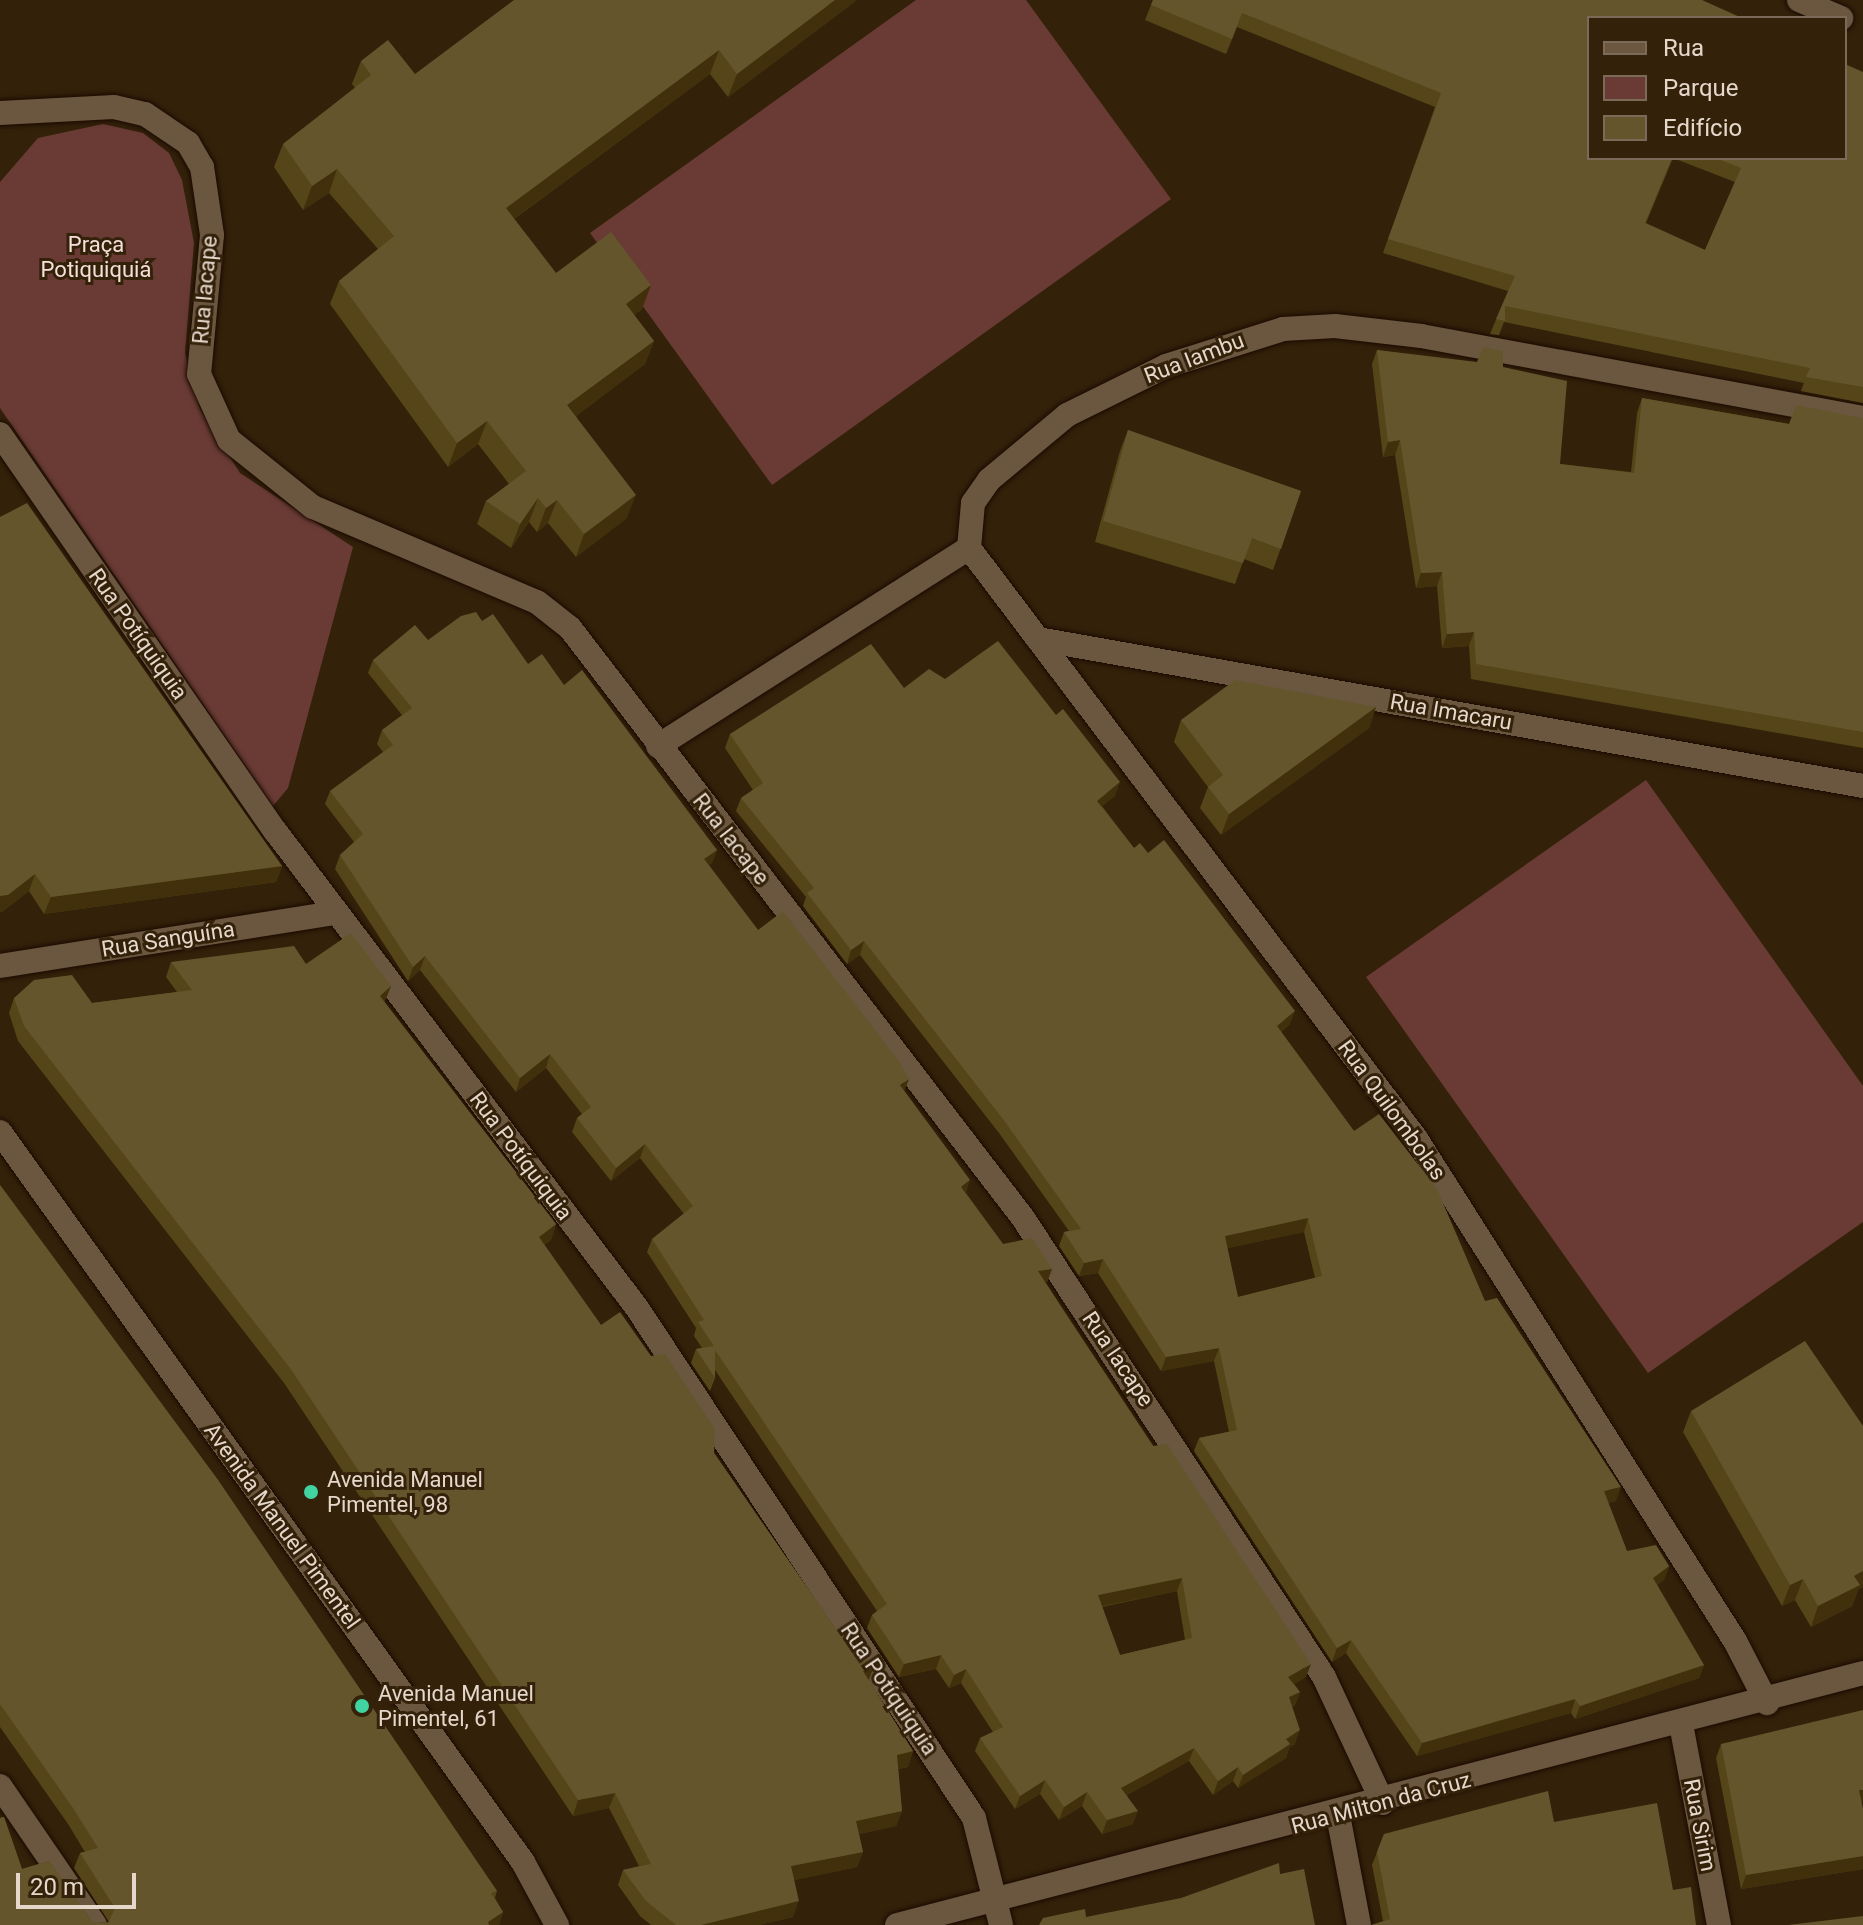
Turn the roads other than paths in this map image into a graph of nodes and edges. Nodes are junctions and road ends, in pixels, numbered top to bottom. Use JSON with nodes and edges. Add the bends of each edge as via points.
{"nodes":[{"id":1,"x":1799,"y":0,"type":"edge"},
{"id":2,"x":1836,"y":16,"type":"edge"},
{"id":3,"x":0,"y":113,"type":"edge"},
{"id":4,"x":1863,"y":418,"type":"edge"},
{"id":5,"x":0,"y":434,"type":"edge"},
{"id":6,"x":969,"y":548,"type":"junction"},
{"id":7,"x":1038,"y":639,"type":"junction"},
{"id":8,"x":658,"y":746,"type":"junction"},
{"id":9,"x":1863,"y":786,"type":"edge"},
{"id":10,"x":336,"y":913,"type":"junction"},
{"id":11,"x":0,"y":966,"type":"edge"},
{"id":12,"x":0,"y":1132,"type":"edge"},
{"id":13,"x":1863,"y":1673,"type":"edge"},
{"id":14,"x":1767,"y":1703,"type":"junction"},
{"id":15,"x":1681,"y":1724,"type":"junction"},
{"id":16,"x":0,"y":1786,"type":"edge"},
{"id":17,"x":1383,"y":1803,"type":"junction"},
{"id":18,"x":1338,"y":1815,"type":"junction"},
{"id":19,"x":1000,"y":1914,"type":"edge"},
{"id":20,"x":95,"y":1925,"type":"edge"},
{"id":21,"x":557,"y":1925,"type":"edge"},
{"id":22,"x":897,"y":1925,"type":"edge"},
{"id":23,"x":1359,"y":1925,"type":"edge"},
{"id":24,"x":1719,"y":1925,"type":"edge"}],
"edges":[{"from":1,"to":2,"type":"street"},
{"from":3,"to":8,"type":"street","name":"Rua Iacape","via":[[114,107],[145,114],[188,143],[202,167],[212,235],[199,374],[229,440],[313,507],[557,615]]},
{"from":4,"to":6,"type":"street","name":"Rua Iambu","via":[[1421,336],[1335,326],[1283,329],[1166,366],[1067,415],[989,480],[973,503]]},
{"from":5,"to":10,"type":"street","name":"Rua Potíquiquia"},
{"from":6,"to":7,"type":"street","name":"Rua Quilombolas"},
{"from":6,"to":8,"type":"street"},
{"from":7,"to":9,"type":"street","name":"Rua Imacaru"},
{"from":7,"to":14,"type":"street","name":"Rua Quilombolas","via":[[1415,1137],[1735,1641]]},
{"from":8,"to":17,"type":"street","name":"Rua Iacape","via":[[1023,1218],[1324,1677]]},
{"from":10,"to":11,"type":"street","name":"Rua Sanguína"},
{"from":10,"to":19,"type":"street","name":"Rua Potíquiquia","via":[[637,1308],[974,1818]]},
{"from":12,"to":21,"type":"street","name":"Avenida Manuel Pimentel","via":[[523,1862]]},
{"from":13,"to":14,"type":"street","name":"Rua Milton da Cruz"},
{"from":14,"to":15,"type":"street","name":"Rua Milton da Cruz"},
{"from":15,"to":17,"type":"street","name":"Rua Milton da Cruz"},
{"from":15,"to":24,"type":"street","name":"Rua Sirim"},
{"from":16,"to":20,"type":"street"},
{"from":17,"to":18,"type":"street","name":"Rua Milton da Cruz"},
{"from":18,"to":19,"type":"street","name":"Rua Milton da Cruz"},
{"from":18,"to":23,"type":"street"},
{"from":19,"to":22,"type":"street","name":"Rua Milton da Cruz"}]}
